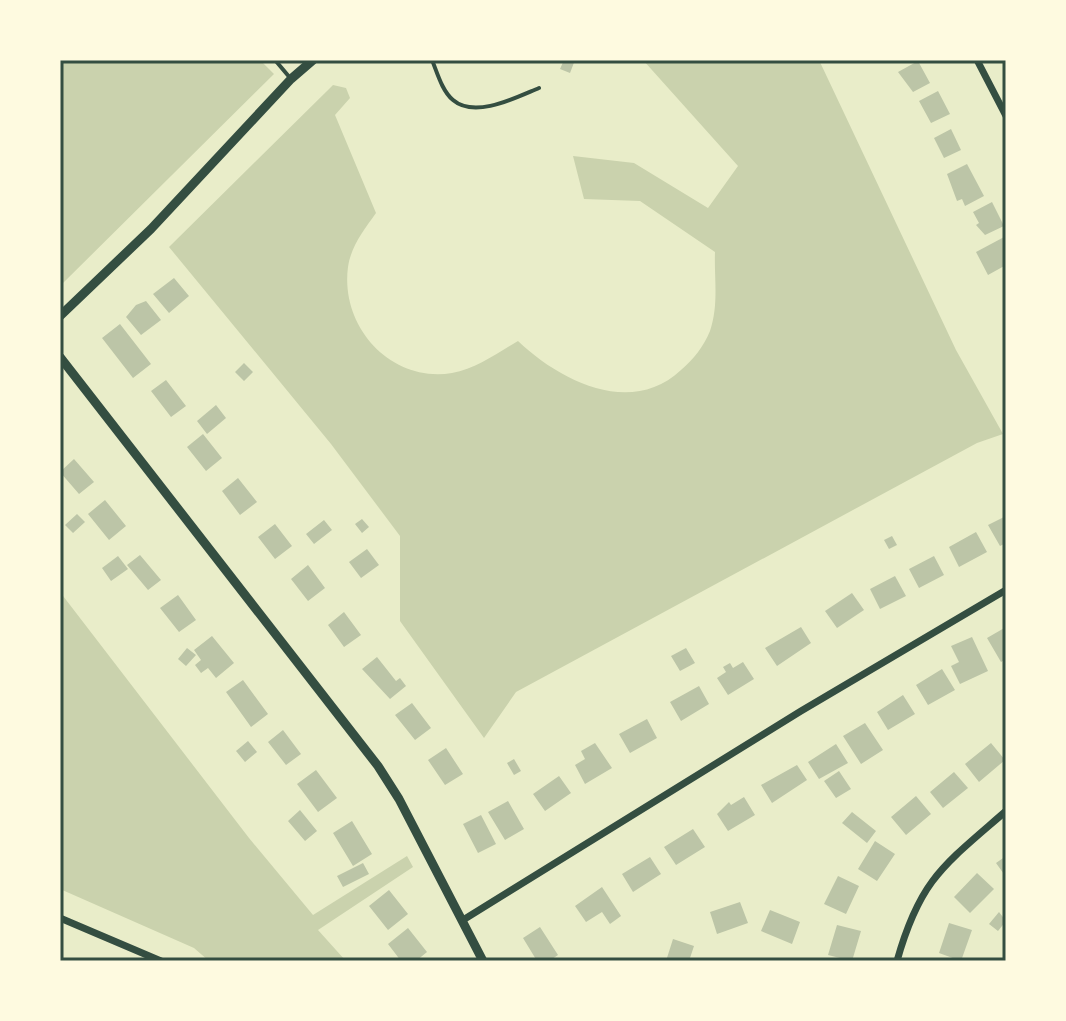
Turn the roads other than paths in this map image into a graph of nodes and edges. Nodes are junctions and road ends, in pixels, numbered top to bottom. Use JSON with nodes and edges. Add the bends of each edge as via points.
{"nodes":[{"id":1,"x":275,"y":60,"type":"edge"},
{"id":2,"x":313,"y":60,"type":"edge"},
{"id":3,"x":432,"y":60,"type":"edge"},
{"id":4,"x":977,"y":60,"type":"edge"},
{"id":5,"x":291,"y":79,"type":"junction"},
{"id":6,"x":539,"y":88,"type":"dead end"},
{"id":7,"x":1006,"y":116,"type":"edge"},
{"id":8,"x":60,"y":316,"type":"edge"},
{"id":9,"x":60,"y":357,"type":"edge"},
{"id":10,"x":1006,"y":590,"type":"edge"},
{"id":11,"x":1006,"y":811,"type":"edge"},
{"id":12,"x":60,"y":918,"type":"edge"},
{"id":13,"x":463,"y":920,"type":"junction"},
{"id":14,"x":161,"y":961,"type":"edge"},
{"id":15,"x":483,"y":961,"type":"edge"},
{"id":16,"x":897,"y":961,"type":"edge"}],
"edges":[{"from":1,"to":5,"type":"lane"},
{"from":2,"to":5,"type":"street"},
{"from":3,"to":6,"type":"lane","via":[[453,100],[466,106],[508,101]]},
{"from":4,"to":7,"type":"street"},
{"from":5,"to":8,"type":"street","via":[[151,229]]},
{"from":9,"to":13,"type":"street","via":[[378,766]]},
{"from":10,"to":13,"type":"street"},
{"from":11,"to":16,"type":"street","via":[[934,876],[912,914]]},
{"from":12,"to":14,"type":"street"},
{"from":13,"to":15,"type":"street"}]}
